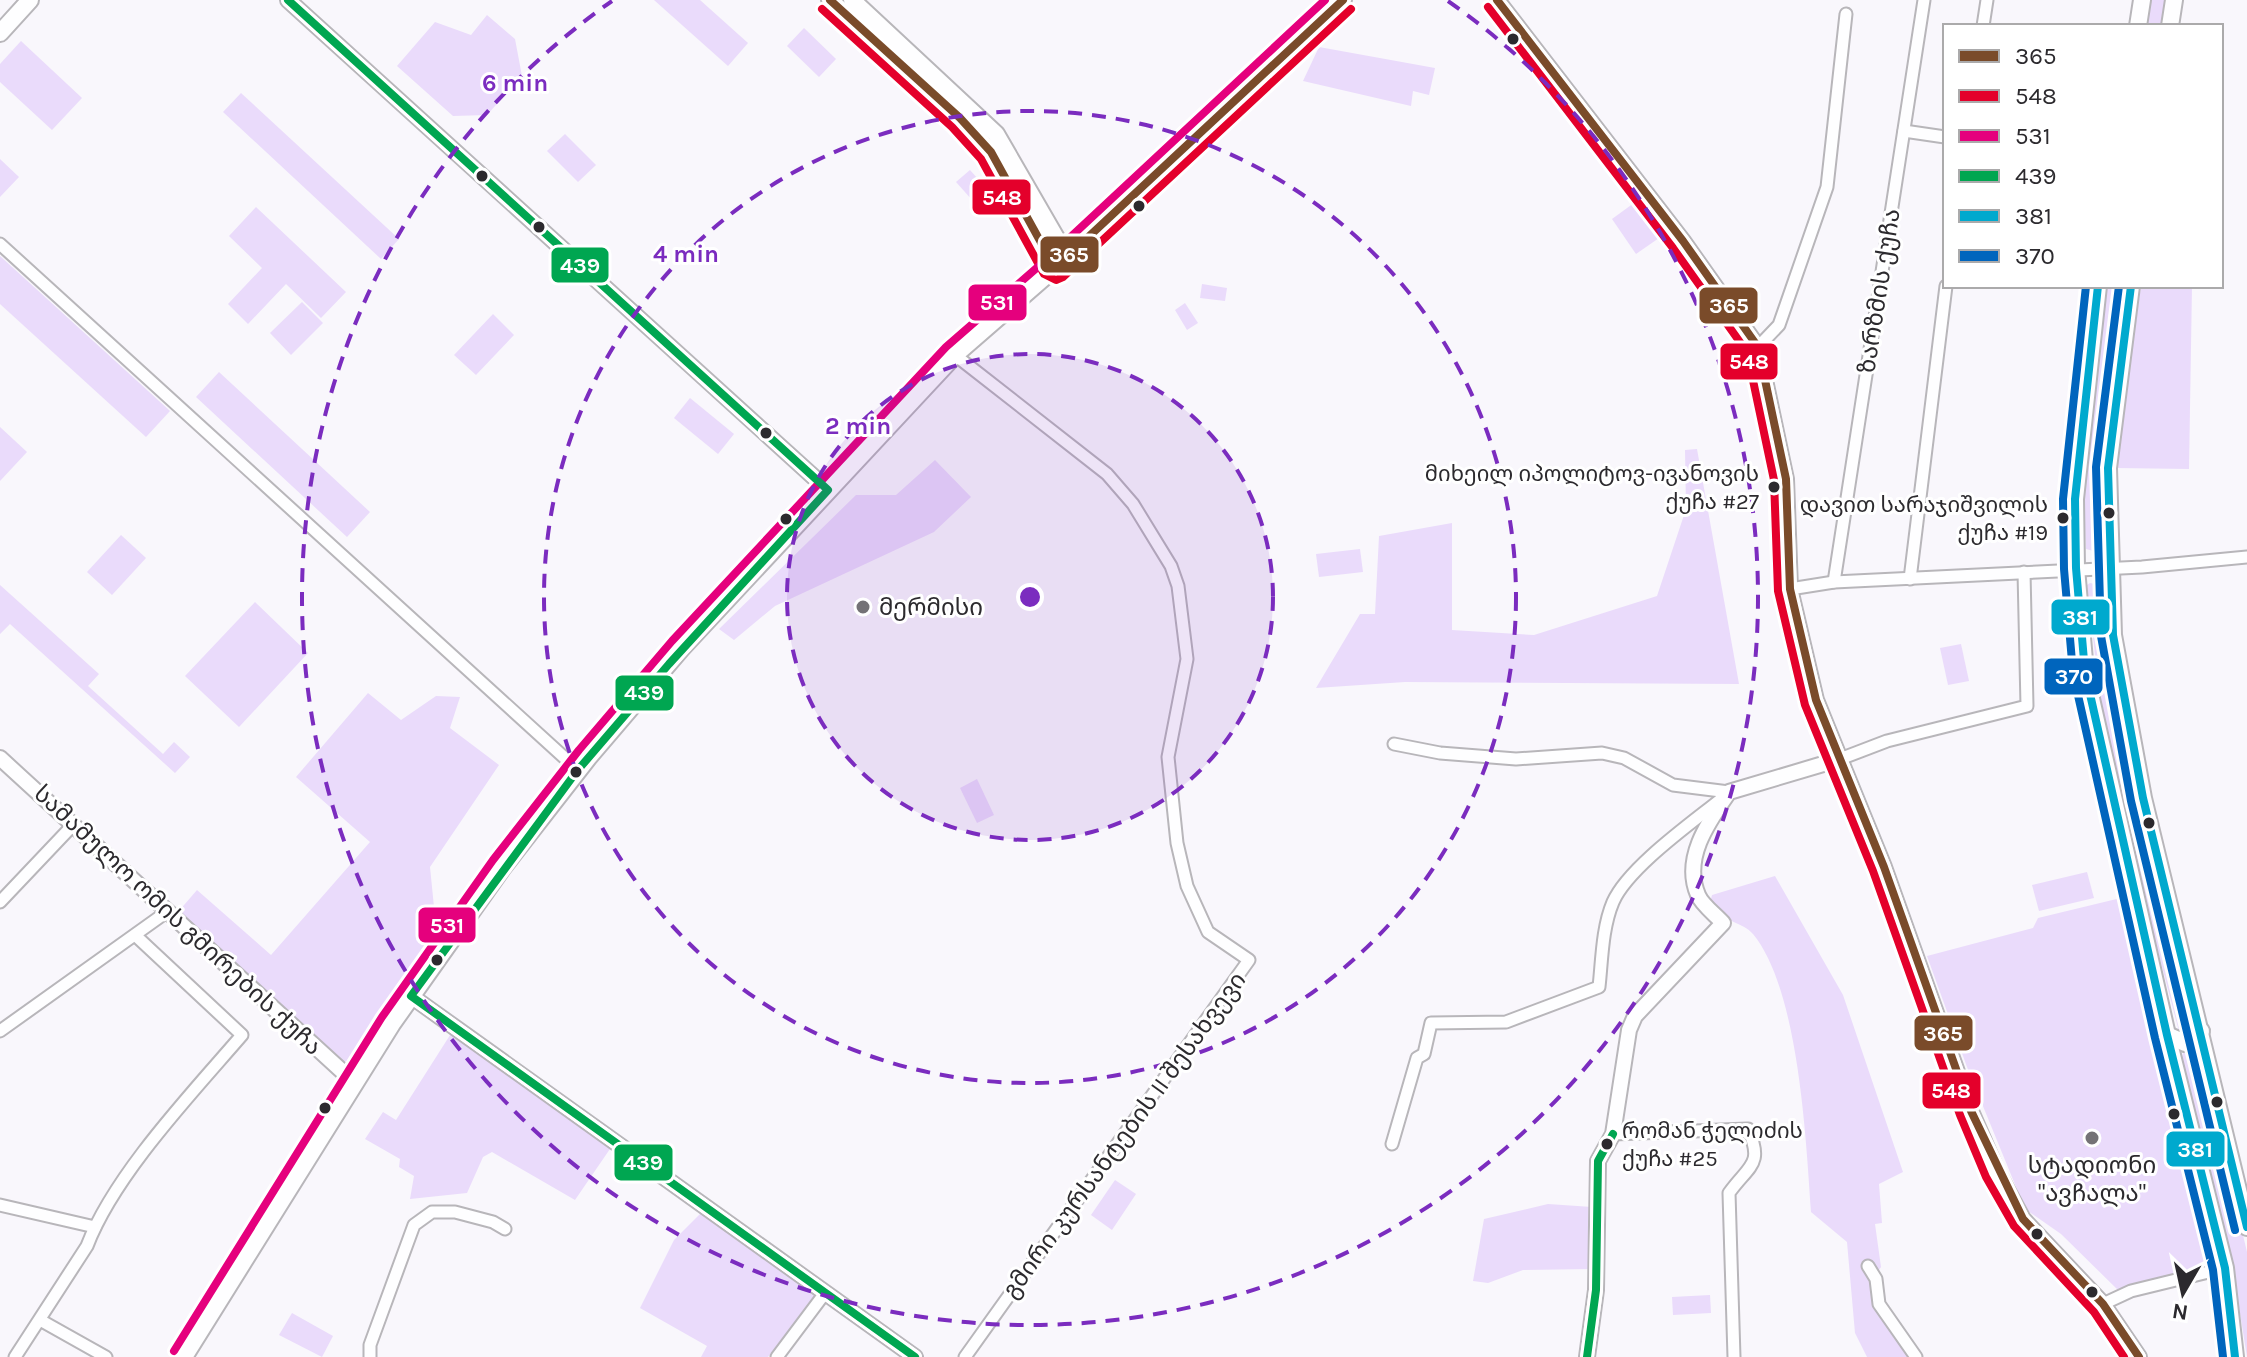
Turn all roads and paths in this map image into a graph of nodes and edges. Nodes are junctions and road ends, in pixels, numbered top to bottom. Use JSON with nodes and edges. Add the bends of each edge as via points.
{"nodes":[{"id":1,"x":288,"y":0,"type":"edge"},
{"id":2,"x":830,"y":0,"type":"edge"},
{"id":3,"x":852,"y":0,"type":"edge"},
{"id":4,"x":1343,"y":0,"type":"edge"},
{"id":5,"x":1497,"y":0,"type":"edge"},
{"id":6,"x":1924,"y":0,"type":"edge"},
{"id":7,"x":1987,"y":0,"type":"edge"},
{"id":8,"x":2142,"y":0,"type":"edge"},
{"id":9,"x":2174,"y":0,"type":"edge"},
{"id":10,"x":28,"y":1,"type":"edge"},
{"id":11,"x":1846,"y":14,"type":"dead end"},
{"id":12,"x":1983,"y":24,"type":"edge"},
{"id":13,"x":2138,"y":24,"type":"edge"},
{"id":14,"x":2170,"y":24,"type":"edge"},
{"id":15,"x":0,"y":33,"type":"edge"},
{"id":16,"x":903,"y":56,"type":"junction"},
{"id":17,"x":1904,"y":131,"type":"junction"},
{"id":18,"x":1943,"y":137,"type":"edge"},
{"id":19,"x":0,"y":244,"type":"edge"},
{"id":20,"x":1061,"y":262,"type":"junction"},
{"id":21,"x":1946,"y":288,"type":"edge"},
{"id":22,"x":2098,"y":288,"type":"edge"},
{"id":23,"x":2131,"y":288,"type":"edge"},
{"id":24,"x":1758,"y":347,"type":"junction"},
{"id":25,"x":955,"y":355,"type":"junction"},
{"id":26,"x":828,"y":490,"type":"junction"},
{"id":27,"x":2247,"y":557,"type":"edge"},
{"id":28,"x":2110,"y":566,"type":"junction"},
{"id":29,"x":2076,"y":568,"type":"junction"},
{"id":30,"x":2024,"y":572,"type":"junction"},
{"id":31,"x":1910,"y":579,"type":"junction"},
{"id":32,"x":1834,"y":582,"type":"junction"},
{"id":33,"x":1790,"y":589,"type":"junction"},
{"id":34,"x":1394,"y":744,"type":"dead end"},
{"id":35,"x":0,"y":758,"type":"edge"},
{"id":36,"x":1840,"y":759,"type":"junction"},
{"id":37,"x":578,"y":770,"type":"junction"},
{"id":38,"x":1729,"y":792,"type":"junction"},
{"id":39,"x":73,"y":825,"type":"junction"},
{"id":40,"x":0,"y":902,"type":"edge"},
{"id":41,"x":168,"y":911,"type":"junction"},
{"id":42,"x":136,"y":936,"type":"junction"},
{"id":43,"x":411,"y":996,"type":"junction"},
{"id":44,"x":0,"y":1031,"type":"edge"},
{"id":45,"x":2201,"y":1031,"type":"junction"},
{"id":46,"x":2167,"y":1035,"type":"junction"},
{"id":47,"x":2208,"y":1057,"type":"junction"},
{"id":48,"x":2175,"y":1065,"type":"junction"},
{"id":49,"x":355,"y":1083,"type":"junction"},
{"id":50,"x":1613,"y":1134,"type":"junction"},
{"id":51,"x":1392,"y":1144,"type":"dead end"},
{"id":52,"x":0,"y":1205,"type":"edge"},
{"id":53,"x":95,"y":1227,"type":"junction"},
{"id":54,"x":2247,"y":1227,"type":"edge"},
{"id":55,"x":505,"y":1229,"type":"dead end"},
{"id":56,"x":1868,"y":1266,"type":"dead end"},
{"id":57,"x":2225,"y":1268,"type":"junction"},
{"id":58,"x":825,"y":1293,"type":"junction"},
{"id":59,"x":2103,"y":1304,"type":"junction"},
{"id":60,"x":40,"y":1320,"type":"junction"},
{"id":61,"x":2135,"y":1356,"type":"edge"},
{"id":62,"x":15,"y":1357,"type":"edge"},
{"id":63,"x":106,"y":1357,"type":"edge"},
{"id":64,"x":184,"y":1357,"type":"edge"},
{"id":65,"x":370,"y":1357,"type":"edge"},
{"id":66,"x":777,"y":1357,"type":"edge"},
{"id":67,"x":915,"y":1357,"type":"edge"},
{"id":68,"x":965,"y":1357,"type":"edge"},
{"id":69,"x":1587,"y":1357,"type":"edge"},
{"id":70,"x":1734,"y":1357,"type":"edge"},
{"id":71,"x":1916,"y":1357,"type":"edge"},
{"id":72,"x":2235,"y":1357,"type":"edge"}],
"edges":[{"from":1,"to":26,"type":"street"},
{"from":2,"to":16,"type":"main road"},
{"from":3,"to":16,"type":"main road"},
{"from":4,"to":20,"type":"main road"},
{"from":5,"to":24,"type":"street"},
{"from":6,"to":17,"type":"street","name":"ზარზმის ქუჩა"},
{"from":7,"to":12,"type":"street"},
{"from":8,"to":13,"type":"main road"},
{"from":9,"to":14,"type":"main road"},
{"from":10,"to":15,"type":"main road"},
{"from":11,"to":24,"type":"street","via":[[1827,187],[1779,325]]},
{"from":16,"to":20,"type":"main road","via":[[964,112]]},
{"from":17,"to":18,"type":"street"},
{"from":17,"to":32,"type":"street","name":"ზარზმის ქუჩა"},
{"from":19,"to":37,"type":"street"},
{"from":20,"to":25,"type":"main road"},
{"from":21,"to":31,"type":"street"},
{"from":22,"to":29,"type":"main road","via":[[2075,499]]},
{"from":23,"to":28,"type":"main road","via":[[2108,468]]},
{"from":24,"to":33,"type":"street","via":[[1786,479]]},
{"from":25,"to":26,"type":"main road"},
{"from":25,"to":68,"type":"street","name":"გმირი კურსანტების II შესახვევი","via":[[1107,474],[1133,504],[1171,566],[1187,659],[1168,757],[1177,843],[1187,886],[1208,932],[1249,960]]},
{"from":26,"to":37,"type":"main road"},
{"from":27,"to":28,"type":"street"},
{"from":28,"to":29,"type":"street"},
{"from":28,"to":45,"type":"main road","via":[[2113,635],[2125,711]]},
{"from":29,"to":30,"type":"street"},
{"from":29,"to":46,"type":"main road","via":[[2085,672]]},
{"from":30,"to":31,"type":"street"},
{"from":30,"to":36,"type":"street","via":[[2027,706],[1887,741]]},
{"from":31,"to":32,"type":"street"},
{"from":32,"to":33,"type":"street"},
{"from":33,"to":36,"type":"street","via":[[1816,700]]},
{"from":34,"to":38,"type":"street","via":[[1516,759],[1602,753],[1624,758],[1673,785]]},
{"from":35,"to":39,"type":"street","name":"სამამულო ომის გმირების ქუჩა"},
{"from":36,"to":38,"type":"street"},
{"from":36,"to":59,"type":"street","via":[[1997,1171],[2023,1219]]},
{"from":37,"to":43,"type":"main road"},
{"from":38,"to":50,"type":"street","via":[[1699,840],[1695,865],[1698,896],[1723,923],[1635,1016]]},
{"from":38,"to":51,"type":"street","via":[[1649,859],[1615,897],[1599,987],[1506,1022],[1431,1023]]},
{"from":39,"to":40,"type":"street"},
{"from":39,"to":41,"type":"street","name":"სამამულო ომის გმირების ქუჩა"},
{"from":41,"to":42,"type":"street"},
{"from":41,"to":49,"type":"street","name":"სამამულო ომის გმირების ქუჩა"},
{"from":42,"to":44,"type":"street"},
{"from":42,"to":53,"type":"street","via":[[242,1035],[161,1130]]},
{"from":43,"to":49,"type":"main road"},
{"from":43,"to":58,"type":"street"},
{"from":45,"to":46,"type":"main road","via":[[2185,1043]]},
{"from":45,"to":47,"type":"main road"},
{"from":46,"to":48,"type":"main road"},
{"from":47,"to":48,"type":"main road","via":[[2185,1050]]},
{"from":47,"to":54,"type":"main road"},
{"from":48,"to":57,"type":"main road"},
{"from":49,"to":64,"type":"main road"},
{"from":50,"to":69,"type":"street","via":[[1598,1161],[1596,1290]]},
{"from":50,"to":70,"type":"street","via":[[1748,1129],[1757,1149],[1753,1167],[1729,1193]]},
{"from":52,"to":53,"type":"street"},
{"from":53,"to":60,"type":"street"},
{"from":55,"to":65,"type":"street","via":[[455,1212],[432,1212],[414,1225]]},
{"from":56,"to":71,"type":"street","via":[[1876,1279],[1879,1304]]},
{"from":57,"to":59,"type":"street","via":[[2131,1291]]},
{"from":57,"to":72,"type":"main road"},
{"from":58,"to":66,"type":"street"},
{"from":58,"to":67,"type":"street"},
{"from":59,"to":61,"type":"street"},
{"from":60,"to":62,"type":"street"},
{"from":60,"to":63,"type":"street"}]}
